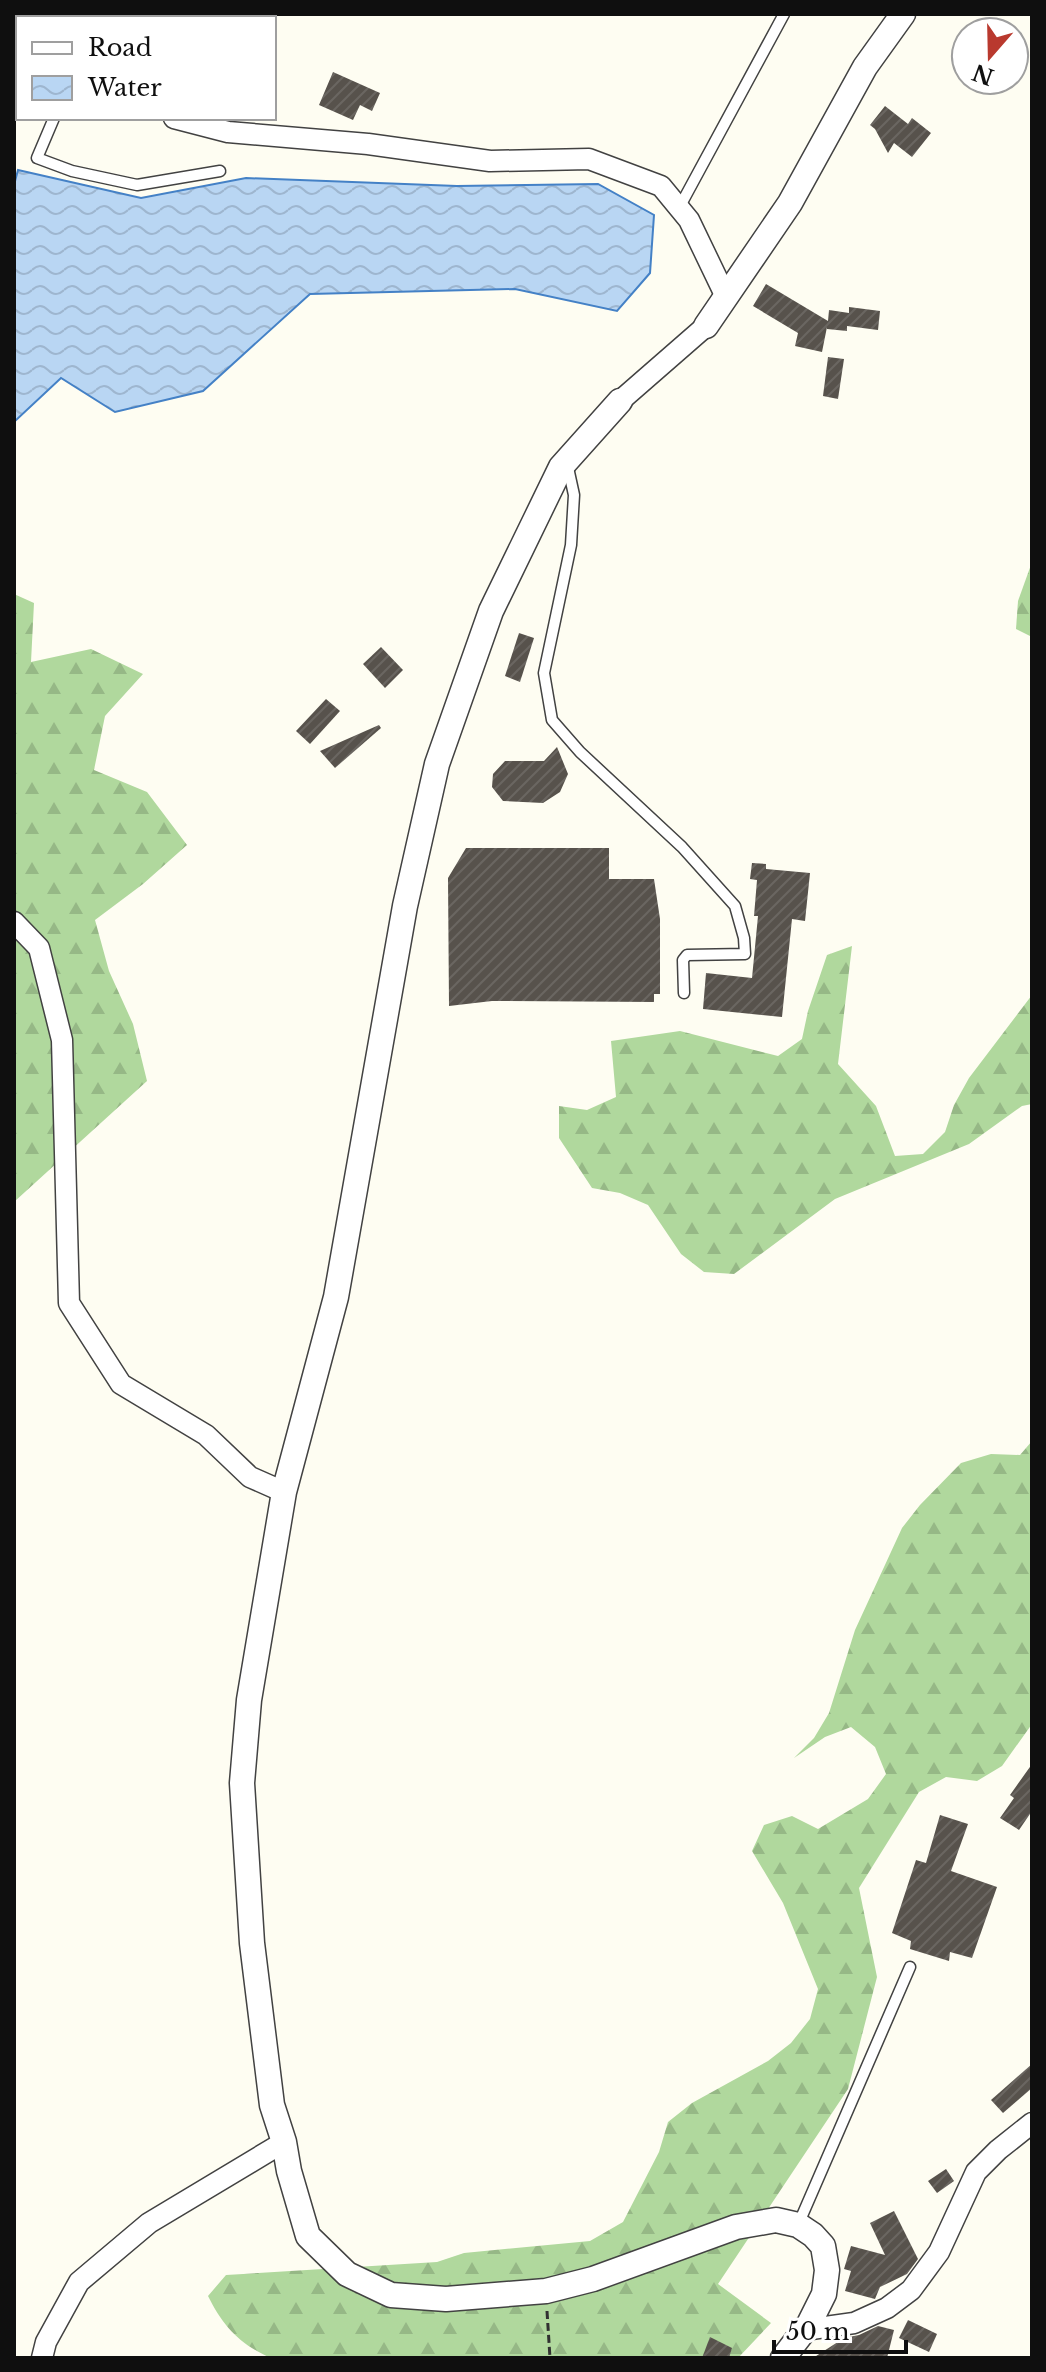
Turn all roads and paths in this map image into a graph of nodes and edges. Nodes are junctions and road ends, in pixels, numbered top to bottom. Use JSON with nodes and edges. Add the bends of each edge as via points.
{"nodes":[{"id":1,"x":784,"y":14,"type":"edge"},
{"id":2,"x":903,"y":14,"type":"edge"},
{"id":3,"x":53,"y":120,"type":"edge"},
{"id":4,"x":182,"y":120,"type":"edge"},
{"id":5,"x":220,"y":171,"type":"dead end"},
{"id":6,"x":679,"y":208,"type":"junction"},
{"id":7,"x":726,"y":297,"type":"junction"},
{"id":8,"x":706,"y":326,"type":"joint"},
{"id":9,"x":620,"y":401,"type":"joint"},
{"id":10,"x":566,"y":461,"type":"junction"},
{"id":11,"x":14,"y":922,"type":"edge"},
{"id":12,"x":684,"y":993,"type":"dead end"},
{"id":13,"x":284,"y":1492,"type":"junction"},
{"id":14,"x":910,"y":1967,"type":"dead end"},
{"id":15,"x":1032,"y":2123,"type":"edge"},
{"id":16,"x":284,"y":2142,"type":"junction"},
{"id":17,"x":798,"y":2225,"type":"junction"},
{"id":18,"x":546,"y":2291,"type":"junction"},
{"id":19,"x":804,"y":2330,"type":"junction"},
{"id":20,"x":42,"y":2358,"type":"edge"},
{"id":21,"x":550,"y":2358,"type":"edge"},
{"id":22,"x":783,"y":2358,"type":"edge"}],
"edges":[{"from":1,"to":6,"type":"lane"},
{"from":2,"to":7,"type":"street","via":[[865,67],[790,203]]},
{"from":3,"to":5,"type":"lane","via":[[37,158],[72,171],[137,185]]},
{"from":4,"to":6,"type":"street","via":[[228,132],[490,161],[589,159],[661,186]]},
{"from":6,"to":7,"type":"street"},
{"from":7,"to":8,"type":"street"},
{"from":8,"to":9,"type":"street"},
{"from":9,"to":10,"type":"street"},
{"from":10,"to":12,"type":"lane","via":[[574,495],[571,545],[544,673],[552,720],[735,906],[744,938],[745,954],[687,955]]},
{"from":10,"to":13,"type":"street","via":[[491,611],[437,764],[405,906],[336,1297]]},
{"from":11,"to":13,"type":"street","via":[[39,948],[62,1040],[69,1303],[121,1384],[206,1435],[250,1477]]},
{"from":13,"to":16,"type":"street","via":[[249,1700],[242,1783],[252,1943],[272,2105]]},
{"from":14,"to":17,"type":"lane"},
{"from":15,"to":19,"type":"street","via":[[976,2172],[939,2252],[911,2290],[854,2323]]},
{"from":16,"to":18,"type":"street","via":[[308,2236],[347,2274],[391,2295],[446,2299]]},
{"from":16,"to":20,"type":"street","via":[[149,2223],[79,2282]]},
{"from":17,"to":18,"type":"street","via":[[776,2220],[736,2227]]},
{"from":17,"to":19,"type":"street","via":[[823,2246],[827,2270],[824,2294]]},
{"from":18,"to":21,"type":"path"},
{"from":19,"to":22,"type":"street"}]}
